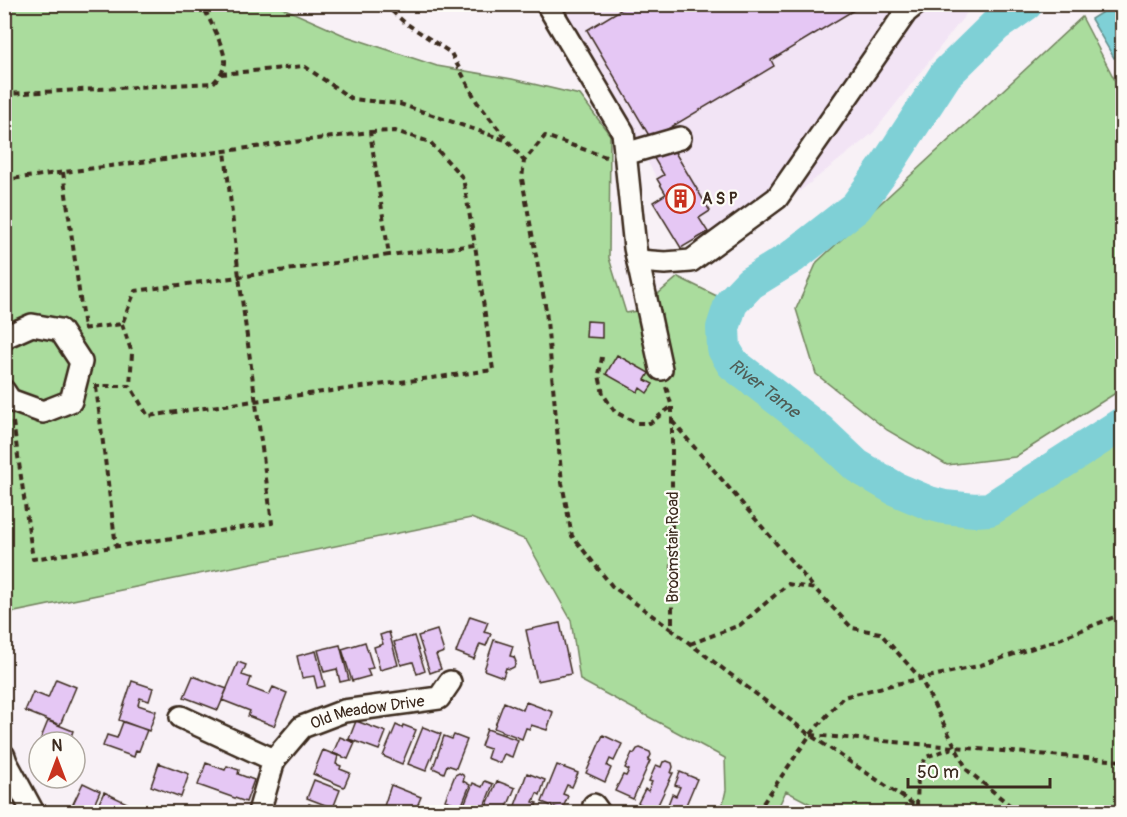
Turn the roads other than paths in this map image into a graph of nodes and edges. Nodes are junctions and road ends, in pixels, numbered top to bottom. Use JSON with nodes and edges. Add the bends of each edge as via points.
{"nodes":[{"id":1,"x":547,"y":4,"type":"edge"},
{"id":2,"x":911,"y":8,"type":"edge"},
{"id":3,"x":680,"y":138,"type":"dead end"},
{"id":4,"x":625,"y":158,"type":"junction"},
{"id":5,"x":638,"y":261,"type":"junction"},
{"id":6,"x":4,"y":339,"type":"edge"},
{"id":7,"x":661,"y":369,"type":"road end"},
{"id":8,"x":7,"y":395,"type":"edge"},
{"id":9,"x":450,"y":682,"type":"dead end"},
{"id":10,"x":180,"y":717,"type":"dead end"},
{"id":11,"x":4,"y":756,"type":"edge"},
{"id":12,"x":274,"y":760,"type":"junction"},
{"id":13,"x":33,"y":813,"type":"edge"},
{"id":14,"x":259,"y":813,"type":"edge"}],
"edges":[{"from":1,"to":4,"type":"street","via":[[622,132]]},
{"from":2,"to":5,"type":"street","via":[[777,198],[691,261]]},
{"from":3,"to":4,"type":"street"},
{"from":4,"to":5,"type":"street"},
{"from":5,"to":7,"type":"street"},
{"from":6,"to":8,"type":"street","via":[[32,324],[60,330],[81,362],[86,386],[71,401],[43,412]]},
{"from":9,"to":12,"type":"street","name":"Old Meadow Drive","via":[[439,698],[344,711],[302,727]]},
{"from":10,"to":12,"type":"street"},
{"from":11,"to":13,"type":"street"},
{"from":12,"to":14,"type":"street","name":"Old Meadow Drive"}]}
